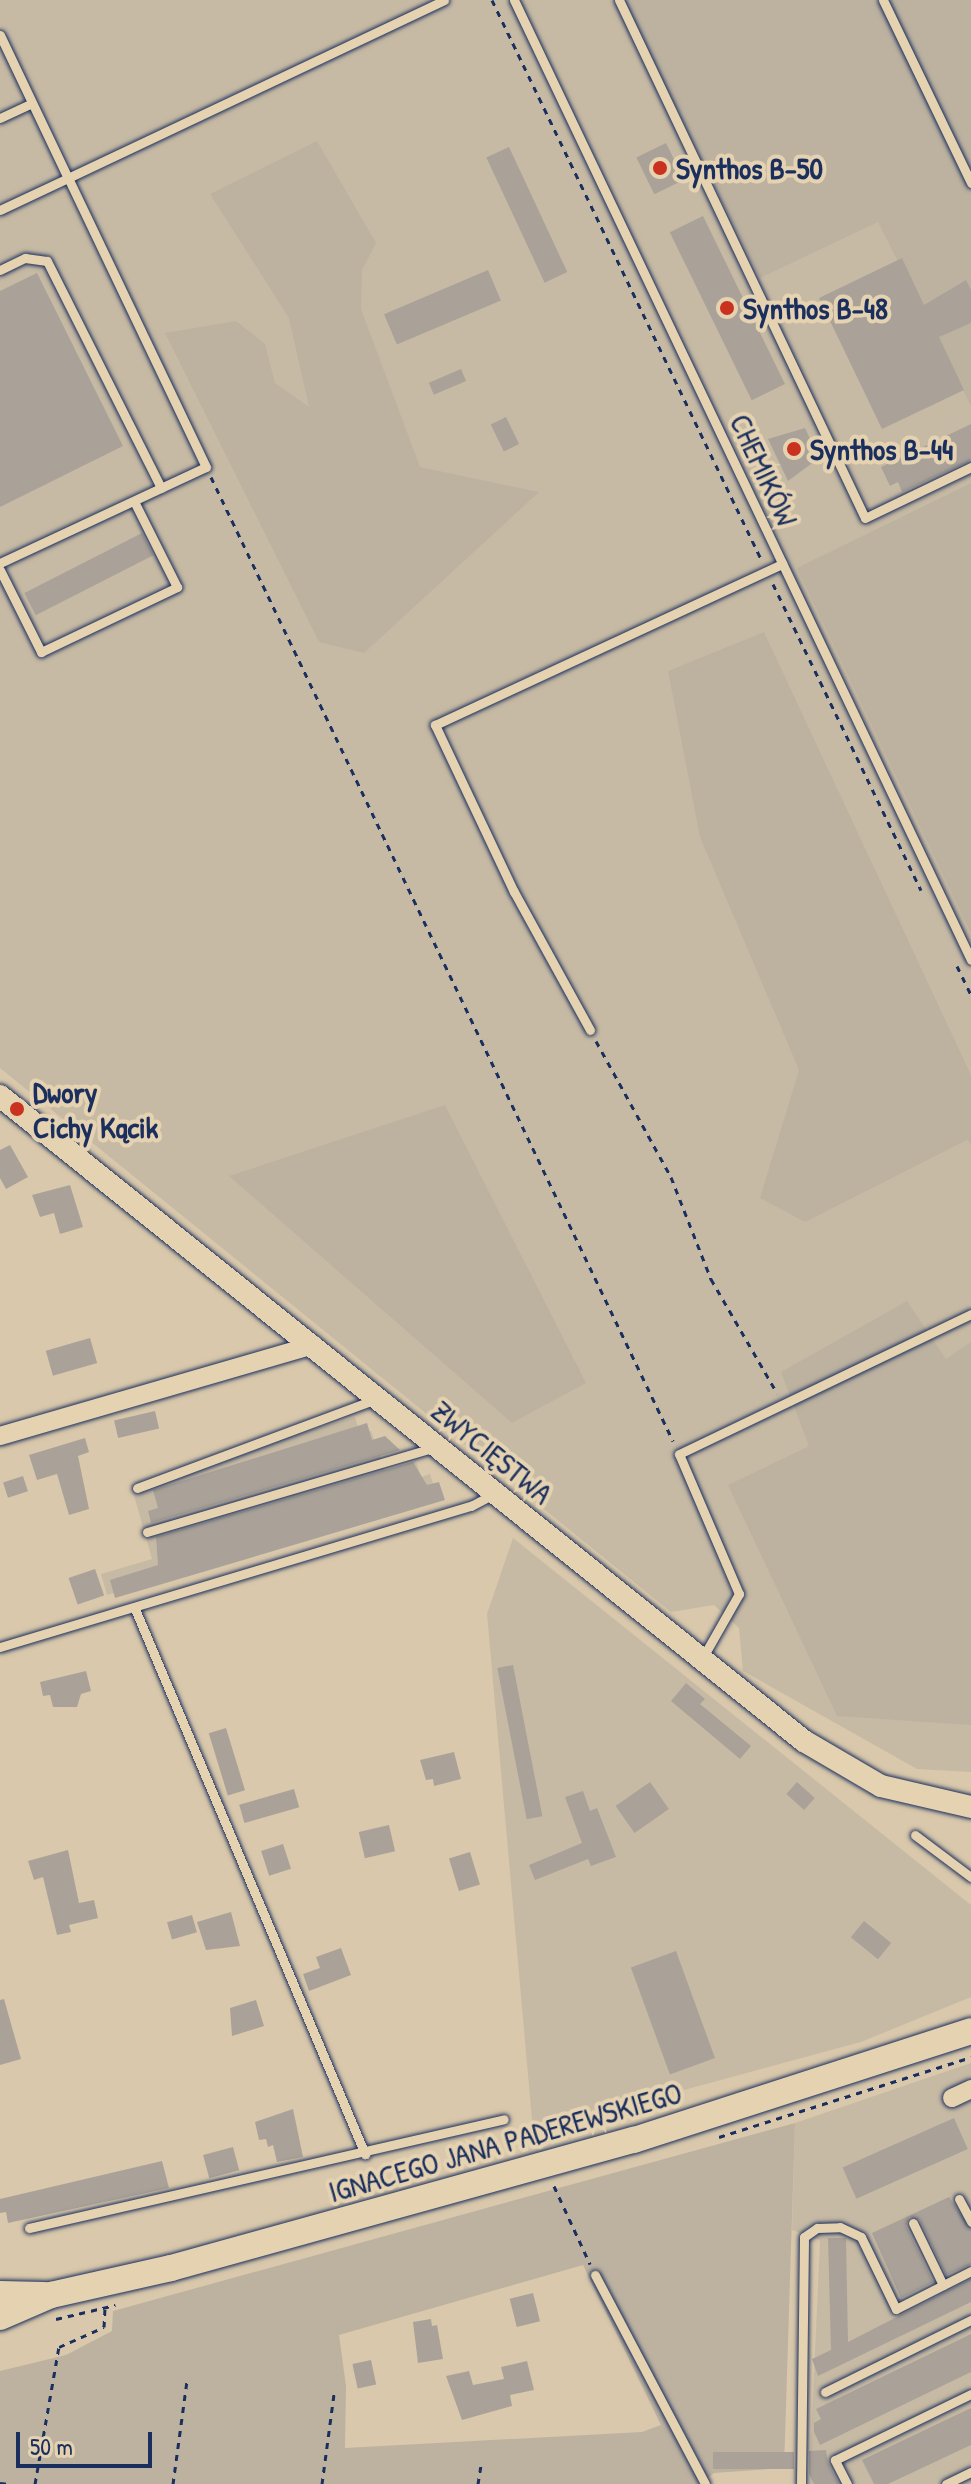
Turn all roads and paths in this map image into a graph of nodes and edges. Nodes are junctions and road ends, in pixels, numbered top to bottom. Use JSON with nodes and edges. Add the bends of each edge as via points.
{"nodes":[{"id":1,"x":444,"y":0,"type":"edge"},
{"id":2,"x":492,"y":0,"type":"edge"},
{"id":3,"x":514,"y":0,"type":"edge"},
{"id":4,"x":619,"y":0,"type":"edge"},
{"id":5,"x":883,"y":0,"type":"edge"},
{"id":6,"x":0,"y":35,"type":"edge"},
{"id":7,"x":32,"y":103,"type":"junction"},
{"id":8,"x":0,"y":118,"type":"edge"},
{"id":9,"x":68,"y":178,"type":"junction"},
{"id":10,"x":971,"y":183,"type":"edge"},
{"id":11,"x":0,"y":210,"type":"edge"},
{"id":12,"x":0,"y":270,"type":"edge"},
{"id":13,"x":206,"y":467,"type":"junction"},
{"id":14,"x":971,"y":467,"type":"edge"},
{"id":15,"x":161,"y":488,"type":"junction"},
{"id":16,"x":134,"y":501,"type":"junction"},
{"id":17,"x":0,"y":563,"type":"edge"},
{"id":18,"x":782,"y":564,"type":"junction"},
{"id":19,"x":0,"y":570,"type":"edge"},
{"id":20,"x":767,"y":571,"type":"junction"},
{"id":21,"x":923,"y":896,"type":"dead end"},
{"id":22,"x":951,"y":952,"type":"dead end"},
{"id":23,"x":971,"y":960,"type":"edge"},
{"id":24,"x":971,"y":995,"type":"edge"},
{"id":25,"x":590,"y":1030,"type":"joint"},
{"id":26,"x":0,"y":1096,"type":"edge"},
{"id":27,"x":971,"y":1314,"type":"edge"},
{"id":28,"x":314,"y":1345,"type":"junction"},
{"id":29,"x":379,"y":1399,"type":"junction"},
{"id":30,"x":786,"y":1406,"type":"junction"},
{"id":31,"x":0,"y":1436,"type":"edge"},
{"id":32,"x":440,"y":1446,"type":"junction"},
{"id":33,"x":679,"y":1454,"type":"junction"},
{"id":34,"x":137,"y":1488,"type":"dead end"},
{"id":35,"x":495,"y":1493,"type":"junction"},
{"id":36,"x":147,"y":1532,"type":"dead end"},
{"id":37,"x":135,"y":1609,"type":"junction"},
{"id":38,"x":0,"y":1647,"type":"edge"},
{"id":39,"x":700,"y":1660,"type":"junction"},
{"id":40,"x":971,"y":1807,"type":"edge"},
{"id":41,"x":915,"y":1835,"type":"dead end"},
{"id":42,"x":971,"y":1877,"type":"edge"},
{"id":43,"x":971,"y":2031,"type":"edge"},
{"id":44,"x":971,"y":2089,"type":"edge"},
{"id":45,"x":952,"y":2098,"type":"dead end"},
{"id":46,"x":504,"y":2119,"type":"dead end"},
{"id":47,"x":365,"y":2154,"type":"junction"},
{"id":48,"x":554,"y":2186,"type":"dead end"},
{"id":49,"x":959,"y":2199,"type":"dead end"},
{"id":50,"x":971,"y":2222,"type":"edge"},
{"id":51,"x":913,"y":2223,"type":"dead end"},
{"id":52,"x":29,"y":2228,"type":"dead end"},
{"id":53,"x":971,"y":2271,"type":"edge"},
{"id":54,"x":595,"y":2275,"type":"joint"},
{"id":55,"x":943,"y":2285,"type":"junction"},
{"id":56,"x":0,"y":2294,"type":"edge"},
{"id":57,"x":51,"y":2295,"type":"junction"},
{"id":58,"x":105,"y":2308,"type":"dead end"},
{"id":59,"x":0,"y":2317,"type":"edge"},
{"id":60,"x":971,"y":2320,"type":"edge"},
{"id":61,"x":187,"y":2381,"type":"dead end"},
{"id":62,"x":825,"y":2392,"type":"dead end"},
{"id":63,"x":334,"y":2394,"type":"dead end"},
{"id":64,"x":971,"y":2394,"type":"edge"},
{"id":65,"x":481,"y":2465,"type":"dead end"},
{"id":66,"x":971,"y":2472,"type":"edge"},
{"id":67,"x":0,"y":2483,"type":"edge"},
{"id":68,"x":10,"y":2484,"type":"edge"},
{"id":69,"x":35,"y":2484,"type":"edge"},
{"id":70,"x":173,"y":2484,"type":"edge"},
{"id":71,"x":322,"y":2484,"type":"edge"},
{"id":72,"x":478,"y":2484,"type":"edge"},
{"id":73,"x":705,"y":2484,"type":"edge"},
{"id":74,"x":801,"y":2484,"type":"edge"},
{"id":75,"x":847,"y":2484,"type":"edge"},
{"id":76,"x":946,"y":2484,"type":"edge"}],
"edges":[{"from":1,"to":9,"type":"lane"},
{"from":2,"to":20,"type":"path"},
{"from":3,"to":18,"type":"lane","name":"CHEMIKÓW"},
{"from":4,"to":14,"type":"lane","via":[[865,518]]},
{"from":5,"to":10,"type":"lane"},
{"from":6,"to":7,"type":"lane"},
{"from":7,"to":8,"type":"lane"},
{"from":7,"to":9,"type":"lane"},
{"from":9,"to":11,"type":"lane"},
{"from":9,"to":13,"type":"lane"},
{"from":12,"to":15,"type":"lane","via":[[25,258],[47,261]]},
{"from":13,"to":15,"type":"lane"},
{"from":13,"to":33,"type":"path"},
{"from":15,"to":16,"type":"lane"},
{"from":16,"to":17,"type":"lane"},
{"from":16,"to":19,"type":"lane","via":[[177,587],[41,652]]},
{"from":18,"to":20,"type":"lane"},
{"from":18,"to":23,"type":"lane","name":"CHEMIKÓW"},
{"from":20,"to":21,"type":"path"},
{"from":20,"to":25,"type":"lane","via":[[435,725],[514,892]]},
{"from":22,"to":24,"type":"path"},
{"from":25,"to":30,"type":"path","via":[[671,1177],[711,1279]]},
{"from":26,"to":28,"type":"street","name":"ZWYCIĘSTWA"},
{"from":27,"to":30,"type":"lane"},
{"from":28,"to":29,"type":"street","name":"ZWYCIĘSTWA"},
{"from":28,"to":31,"type":"street"},
{"from":29,"to":32,"type":"street","name":"ZWYCIĘSTWA"},
{"from":29,"to":34,"type":"lane"},
{"from":30,"to":33,"type":"lane"},
{"from":32,"to":35,"type":"street","name":"ZWYCIĘSTWA"},
{"from":32,"to":36,"type":"lane"},
{"from":33,"to":39,"type":"lane","via":[[739,1594]]},
{"from":35,"to":37,"type":"lane","via":[[471,1506]]},
{"from":35,"to":39,"type":"street","name":"ZWYCIĘSTWA"},
{"from":37,"to":38,"type":"lane"},
{"from":37,"to":47,"type":"lane"},
{"from":39,"to":40,"type":"street","name":"ZWYCIĘSTWA","via":[[841,1766],[881,1786]]},
{"from":41,"to":42,"type":"lane"},
{"from":43,"to":57,"type":"main road","name":"IGNACEGO JANA PADEREWSKIEGO","via":[[549,2164],[171,2268]]},
{"from":44,"to":45,"type":"street"},
{"from":46,"to":47,"type":"lane"},
{"from":47,"to":52,"type":"lane"},
{"from":48,"to":54,"type":"path"},
{"from":49,"to":50,"type":"lane"},
{"from":51,"to":55,"type":"lane"},
{"from":53,"to":55,"type":"lane"},
{"from":54,"to":73,"type":"lane"},
{"from":55,"to":74,"type":"lane","via":[[896,2309],[861,2237],[840,2227],[817,2228],[804,2237]]},
{"from":56,"to":57,"type":"main road","name":"IGNACEGO JANA PADEREWSKIEGO"},
{"from":57,"to":59,"type":"main road","name":"IGNACEGO JANA PADEREWSKIEGO"},
{"from":58,"to":69,"type":"path","via":[[104,2327],[59,2347]]},
{"from":60,"to":62,"type":"lane"},
{"from":61,"to":70,"type":"path"},
{"from":63,"to":71,"type":"path"},
{"from":64,"to":75,"type":"lane","via":[[835,2460]]},
{"from":65,"to":72,"type":"path"},
{"from":66,"to":76,"type":"lane"},
{"from":67,"to":68,"type":"path"}]}
